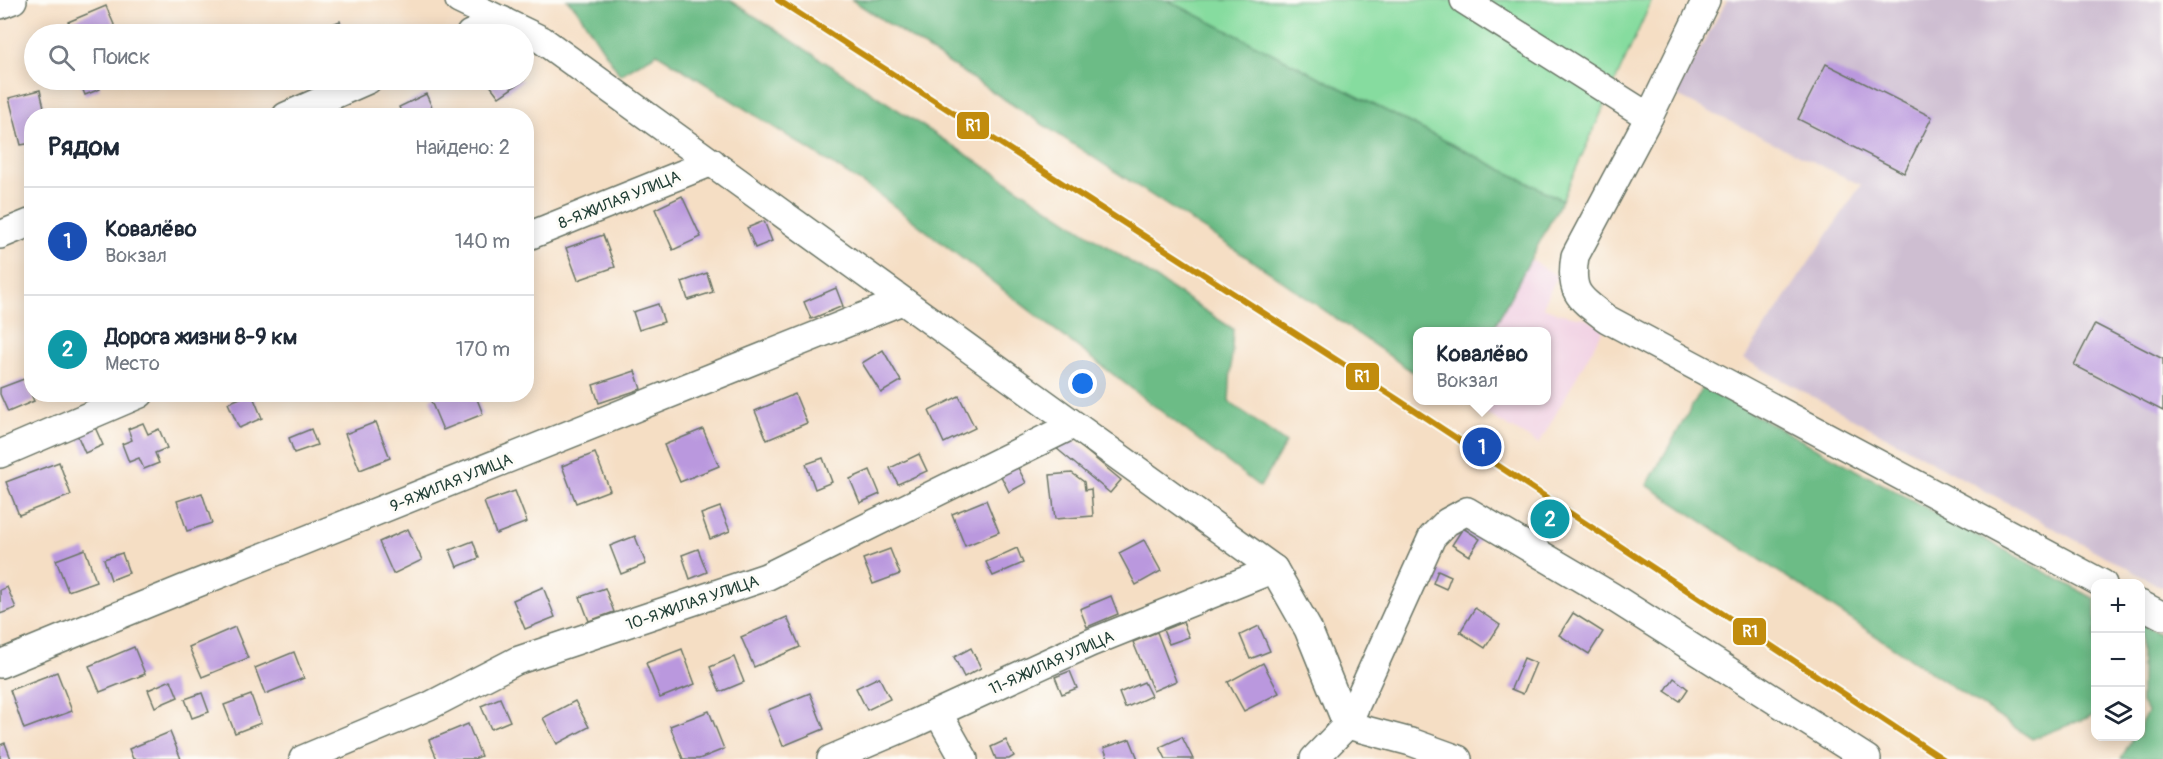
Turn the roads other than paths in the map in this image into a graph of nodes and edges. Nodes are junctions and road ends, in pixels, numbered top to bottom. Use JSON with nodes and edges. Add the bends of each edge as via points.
{"nodes":[{"id":1,"x":13,"y":0,"type":"edge"},
{"id":2,"x":459,"y":0,"type":"edge"},
{"id":3,"x":1464,"y":0,"type":"edge"},
{"id":4,"x":1706,"y":0,"type":"edge"},
{"id":5,"x":0,"y":5,"type":"edge"},
{"id":6,"x":502,"y":20,"type":"junction"},
{"id":7,"x":493,"y":24,"type":"edge"},
{"id":8,"x":510,"y":24,"type":"edge"},
{"id":9,"x":534,"y":36,"type":"edge"},
{"id":10,"x":345,"y":90,"type":"edge"},
{"id":11,"x":304,"y":108,"type":"edge"},
{"id":12,"x":1649,"y":117,"type":"junction"},
{"id":13,"x":712,"y":162,"type":"junction"},
{"id":14,"x":24,"y":225,"type":"edge"},
{"id":15,"x":534,"y":234,"type":"edge"},
{"id":16,"x":0,"y":235,"type":"edge"},
{"id":17,"x":902,"y":301,"type":"junction"},
{"id":18,"x":121,"y":402,"type":"edge"},
{"id":19,"x":1073,"y":425,"type":"junction"},
{"id":20,"x":0,"y":454,"type":"edge"},
{"id":21,"x":1274,"y":569,"type":"junction"},
{"id":22,"x":2094,"y":579,"type":"edge"},
{"id":23,"x":2145,"y":607,"type":"edge"},
{"id":24,"x":2163,"y":616,"type":"edge"},
{"id":25,"x":0,"y":664,"type":"edge"},
{"id":26,"x":938,"y":713,"type":"junction"},
{"id":27,"x":1347,"y":725,"type":"junction"},
{"id":28,"x":303,"y":759,"type":"edge"},
{"id":29,"x":831,"y":759,"type":"edge"},
{"id":30,"x":964,"y":759,"type":"edge"},
{"id":31,"x":1314,"y":759,"type":"edge"},
{"id":32,"x":1458,"y":759,"type":"edge"},
{"id":33,"x":1867,"y":759,"type":"edge"}],
"edges":[{"from":1,"to":5,"type":"street"},
{"from":2,"to":6,"type":"street"},
{"from":3,"to":12,"type":"street"},
{"from":4,"to":12,"type":"street"},
{"from":6,"to":7,"type":"street"},
{"from":6,"to":8,"type":"street"},
{"from":9,"to":13,"type":"street"},
{"from":10,"to":11,"type":"street"},
{"from":12,"to":22,"type":"street","via":[[1575,256],[1572,274],[1576,292],[1607,319]]},
{"from":13,"to":15,"type":"street","name":"8-Я ЖИЛАЯ УЛИЦА"},
{"from":13,"to":17,"type":"street"},
{"from":14,"to":16,"type":"street"},
{"from":17,"to":19,"type":"street"},
{"from":17,"to":25,"type":"street","name":"9-Я ЖИЛАЯ УЛИЦА"},
{"from":18,"to":20,"type":"street"},
{"from":19,"to":21,"type":"street"},
{"from":19,"to":28,"type":"street","name":"10-Я ЖИЛАЯ УЛИЦА","via":[[766,577],[516,661],[429,706]]},
{"from":21,"to":26,"type":"street","name":"11-Я ЖИЛАЯ УЛИЦА","via":[[1090,643]]},
{"from":21,"to":27,"type":"street","via":[[1308,628]]},
{"from":23,"to":24,"type":"street"},
{"from":26,"to":29,"type":"street","name":"11-Я ЖИЛАЯ УЛИЦА"},
{"from":26,"to":30,"type":"street"},
{"from":27,"to":31,"type":"street"},
{"from":27,"to":32,"type":"street"},
{"from":27,"to":33,"type":"street","via":[[1432,537],[1447,522],[1467,511],[1611,596]]}]}
